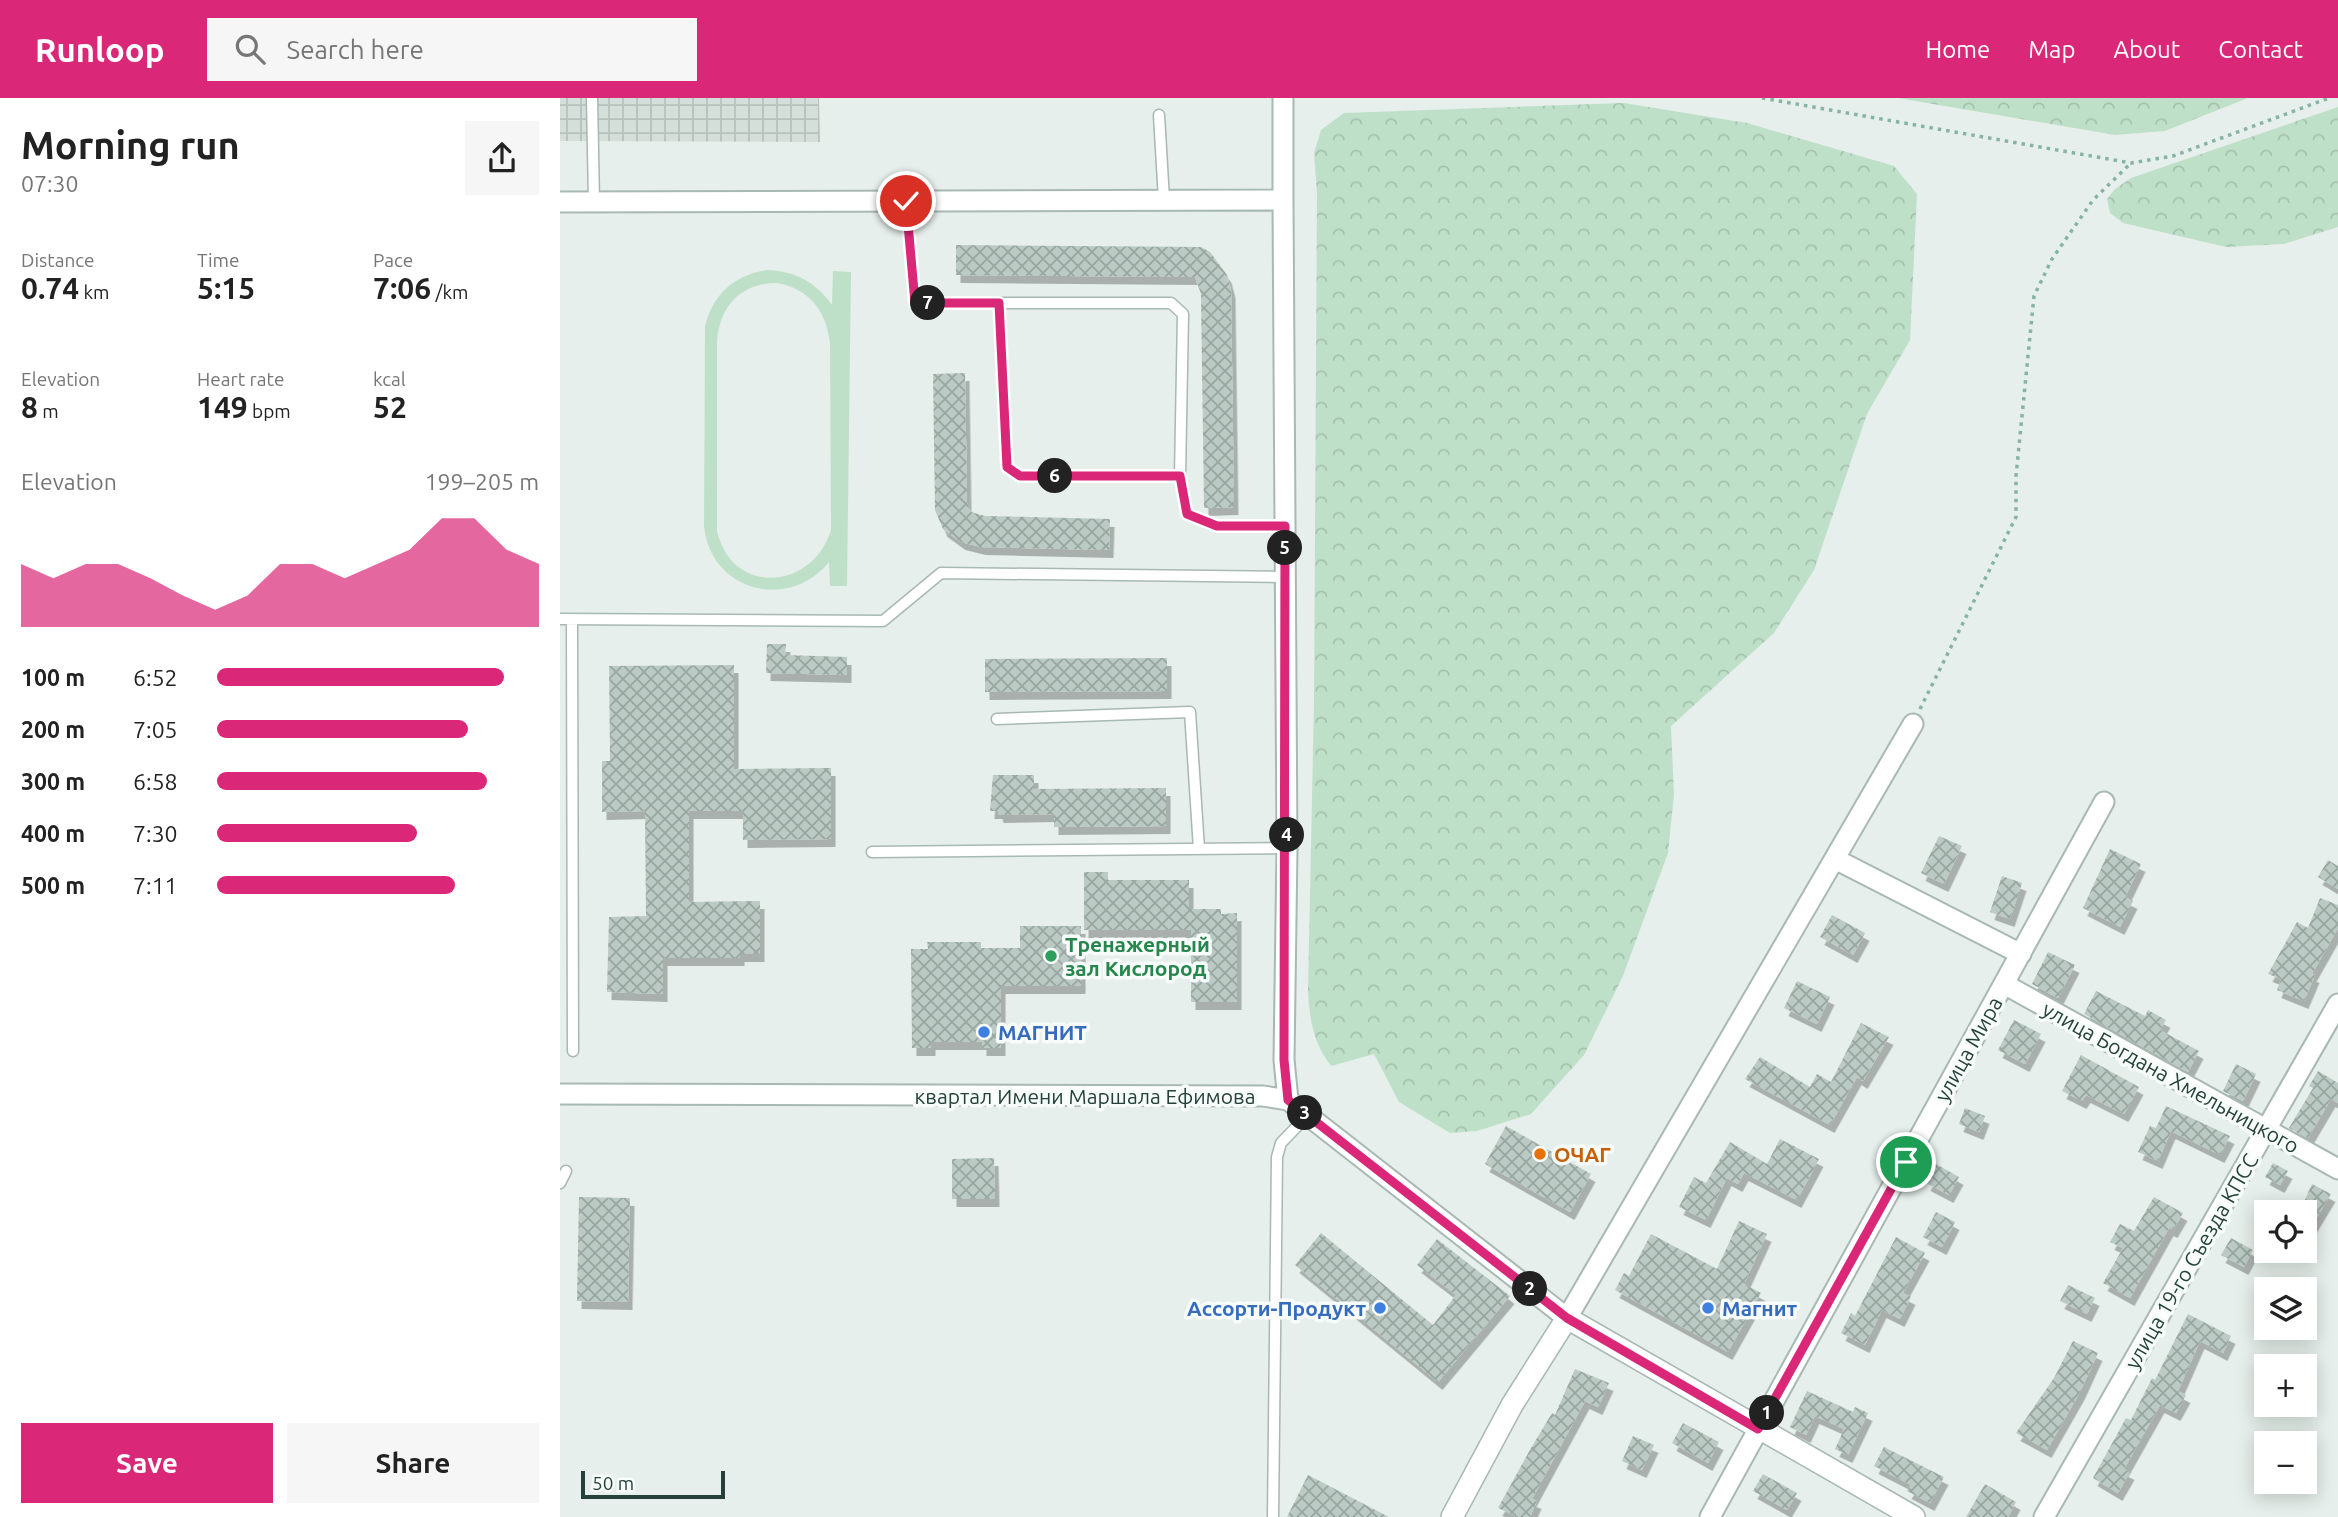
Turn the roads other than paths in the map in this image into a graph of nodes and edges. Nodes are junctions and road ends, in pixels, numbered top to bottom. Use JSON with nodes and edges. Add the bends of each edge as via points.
{"nodes":[{"id":1,"x":593,"y":98,"type":"edge"},
{"id":2,"x":1283,"y":98,"type":"edge"},
{"id":3,"x":1159,"y":115,"type":"dead end"},
{"id":4,"x":1164,"y":200,"type":"junction"},
{"id":5,"x":1283,"y":200,"type":"junction"},
{"id":6,"x":906,"y":201,"type":"junction"},
{"id":7,"x":560,"y":202,"type":"edge"},
{"id":8,"x":594,"y":202,"type":"junction"},
{"id":9,"x":999,"y":303,"type":"junction"},
{"id":10,"x":1180,"y":476,"type":"junction"},
{"id":11,"x":1285,"y":526,"type":"junction"},
{"id":12,"x":1285,"y":577,"type":"junction"},
{"id":13,"x":560,"y":619,"type":"edge"},
{"id":14,"x":572,"y":620,"type":"junction"},
{"id":15,"x":996,"y":719,"type":"dead end"},
{"id":16,"x":1913,"y":724,"type":"road end"},
{"id":17,"x":2104,"y":802,"type":"dead end"},
{"id":18,"x":1287,"y":848,"type":"junction"},
{"id":19,"x":1199,"y":849,"type":"junction"},
{"id":20,"x":872,"y":852,"type":"dead end"},
{"id":21,"x":1835,"y":859,"type":"junction"},
{"id":22,"x":2021,"y":954,"type":"junction"},
{"id":23,"x":2004,"y":984,"type":"junction"},
{"id":24,"x":2338,"y":1004,"type":"edge"},
{"id":25,"x":573,"y":1051,"type":"dead end"},
{"id":26,"x":560,"y":1094,"type":"edge"},
{"id":27,"x":1288,"y":1100,"type":"junction"},
{"id":28,"x":1308,"y":1115,"type":"junction"},
{"id":29,"x":2266,"y":1129,"type":"junction"},
{"id":30,"x":2338,"y":1169,"type":"edge"},
{"id":31,"x":566,"y":1171,"type":"dead end"},
{"id":32,"x":560,"y":1183,"type":"edge"},
{"id":33,"x":1567,"y":1318,"type":"junction"},
{"id":34,"x":1758,"y":1429,"type":"junction"},
{"id":35,"x":1273,"y":1517,"type":"edge"},
{"id":36,"x":1452,"y":1517,"type":"edge"},
{"id":37,"x":1710,"y":1517,"type":"edge"},
{"id":38,"x":1914,"y":1517,"type":"edge"},
{"id":39,"x":2044,"y":1517,"type":"edge"}],
"edges":[{"from":1,"to":8,"type":"lane"},
{"from":2,"to":5,"type":"street","name":"квартал Имени Маршала Ефимова"},
{"from":3,"to":4,"type":"lane"},
{"from":4,"to":5,"type":"street"},
{"from":4,"to":6,"type":"street"},
{"from":5,"to":11,"type":"street","name":"квартал Имени Маршала Ефимова"},
{"from":6,"to":8,"type":"street"},
{"from":6,"to":9,"type":"lane","via":[[915,303]]},
{"from":7,"to":8,"type":"street"},
{"from":9,"to":10,"type":"lane","via":[[1007,467],[1020,476]]},
{"from":9,"to":10,"type":"lane","via":[[1171,303],[1183,314]]},
{"from":10,"to":11,"type":"lane","via":[[1187,514],[1217,526]]},
{"from":11,"to":12,"type":"street","name":"квартал Имени Маршала Ефимова"},
{"from":12,"to":14,"type":"lane","via":[[941,573],[883,621]]},
{"from":12,"to":18,"type":"street","name":"квартал Имени Маршала Ефимова"},
{"from":13,"to":14,"type":"lane"},
{"from":14,"to":25,"type":"lane"},
{"from":15,"to":19,"type":"lane","via":[[1190,712]]},
{"from":16,"to":21,"type":"street"},
{"from":17,"to":22,"type":"street","name":"улица Мира"},
{"from":18,"to":19,"type":"lane"},
{"from":18,"to":27,"type":"street","name":"квартал Имени Маршала Ефимова","via":[[1284,1060]]},
{"from":19,"to":20,"type":"lane"},
{"from":21,"to":22,"type":"street"},
{"from":21,"to":33,"type":"street"},
{"from":22,"to":23,"type":"street","name":"улица Мира"},
{"from":23,"to":29,"type":"street","name":"улица Богдана Хмельницкого"},
{"from":23,"to":34,"type":"street","name":"улица Мира"},
{"from":24,"to":29,"type":"street","name":"улица 19-го Съезда КПСС"},
{"from":26,"to":27,"type":"street","name":"квартал Имени Маршала Ефимова","via":[[1263,1096]]},
{"from":27,"to":28,"type":"street"},
{"from":28,"to":33,"type":"street"},
{"from":28,"to":35,"type":"lane","via":[[1281,1143],[1277,1157]]},
{"from":29,"to":30,"type":"street","name":"улица Богдана Хмельницкого"},
{"from":29,"to":39,"type":"street","name":"улица 19-го Съезда КПСС"},
{"from":31,"to":32,"type":"lane"},
{"from":33,"to":34,"type":"street"},
{"from":33,"to":36,"type":"street","via":[[1512,1405]]},
{"from":34,"to":37,"type":"street","name":"улица Мира"},
{"from":34,"to":38,"type":"street"}]}
